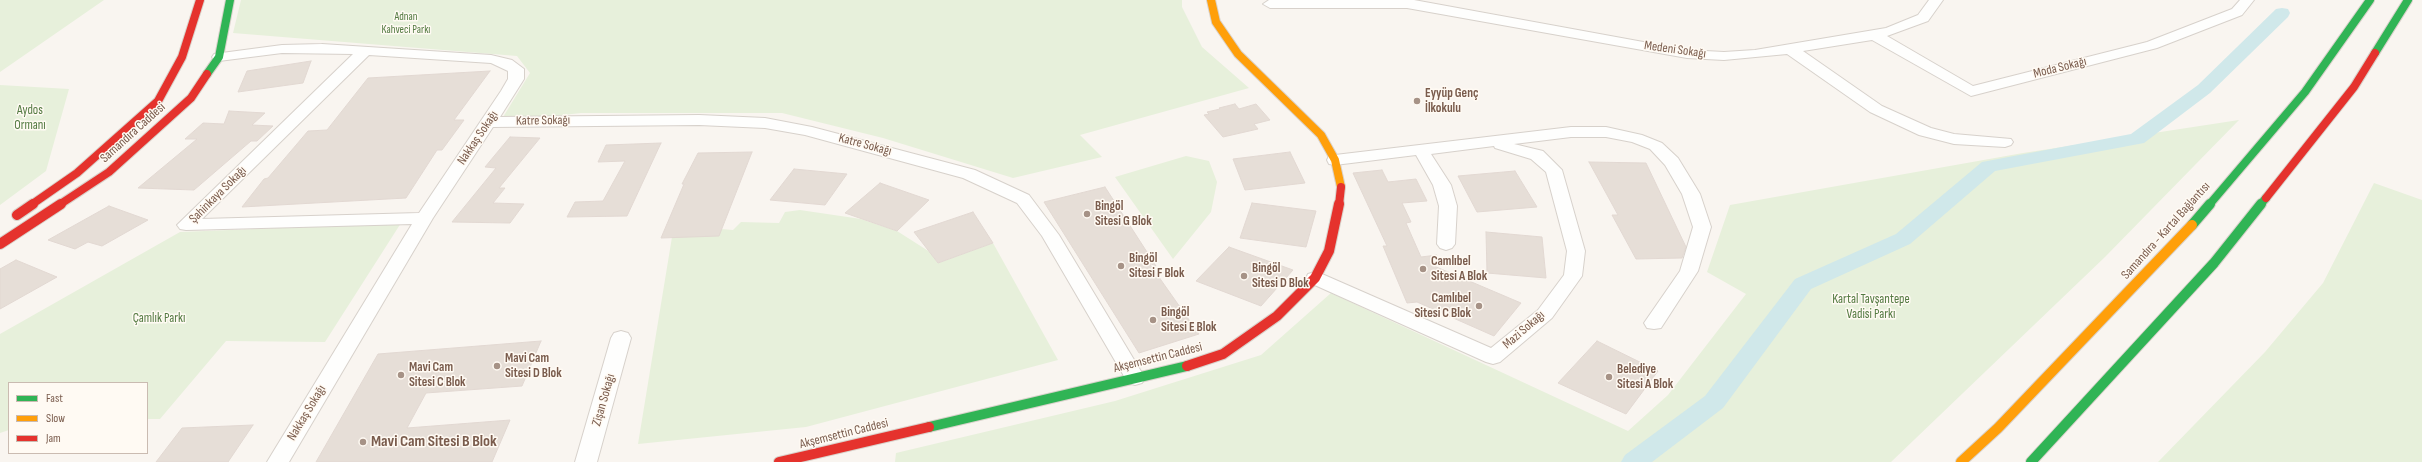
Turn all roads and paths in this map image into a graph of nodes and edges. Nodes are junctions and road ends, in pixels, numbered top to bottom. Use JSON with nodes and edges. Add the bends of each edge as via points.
{"nodes":[{"id":1,"x":200,"y":0,"type":"edge"},
{"id":2,"x":230,"y":0,"type":"edge"},
{"id":3,"x":1211,"y":0,"type":"edge"},
{"id":4,"x":1936,"y":0,"type":"edge"},
{"id":5,"x":2370,"y":0,"type":"edge"},
{"id":6,"x":2408,"y":0,"type":"edge"},
{"id":7,"x":2243,"y":1,"type":"edge"},
{"id":8,"x":1407,"y":2,"type":"edge"},
{"id":9,"x":1270,"y":4,"type":"dead end"},
{"id":10,"x":1875,"y":35,"type":"junction"},
{"id":11,"x":1790,"y":49,"type":"junction"},
{"id":12,"x":364,"y":52,"type":"junction"},
{"id":13,"x":219,"y":57,"type":"junction"},
{"id":14,"x":488,"y":122,"type":"junction"},
{"id":15,"x":1484,"y":142,"type":"junction"},
{"id":16,"x":2006,"y":142,"type":"dead end"},
{"id":17,"x":1421,"y":150,"type":"junction"},
{"id":18,"x":1335,"y":160,"type":"junction"},
{"id":19,"x":424,"y":218,"type":"junction"},
{"id":20,"x":8,"y":221,"type":"dead end"},
{"id":21,"x":0,"y":244,"type":"edge"},
{"id":22,"x":1446,"y":244,"type":"dead end"},
{"id":23,"x":1315,"y":278,"type":"junction"},
{"id":24,"x":1654,"y":323,"type":"dead end"},
{"id":25,"x":621,"y":338,"type":"dead end"},
{"id":26,"x":1134,"y":378,"type":"junction"},
{"id":27,"x":278,"y":462,"type":"edge"},
{"id":28,"x":586,"y":462,"type":"edge"},
{"id":29,"x":779,"y":462,"type":"edge"},
{"id":30,"x":1961,"y":462,"type":"edge"},
{"id":31,"x":2031,"y":462,"type":"edge"}],
"edges":[{"from":1,"to":20,"type":"main road","name":"Samandıra Caddesi","via":[[182,57],[158,101],[77,173]]},
{"from":2,"to":13,"type":"main road","name":"Samandıra Caddesi"},
{"from":3,"to":18,"type":"main road","name":"Akşemsettin Caddesi","via":[[1216,22],[1225,38],[1320,135]]},
{"from":4,"to":10,"type":"street","name":"Medeni Sokağı","via":[[1923,18]]},
{"from":5,"to":30,"type":"main road","name":"Samandıra - Kartal Bağlantısı","via":[[2305,92],[2186,231],[1998,428]]},
{"from":6,"to":31,"type":"main road","via":[[2354,87],[2214,263]]},
{"from":7,"to":10,"type":"street","name":"Moda Sokağı","via":[[2237,12],[2152,45],[1971,90]]},
{"from":8,"to":9,"type":"street","name":"Medeni Sokağı"},
{"from":8,"to":11,"type":"street","name":"Medeni Sokağı","via":[[1687,54],[1724,56]]},
{"from":10,"to":11,"type":"street","name":"Medeni Sokağı"},
{"from":11,"to":16,"type":"street","via":[[1876,109],[1925,132],[1954,139]]},
{"from":12,"to":13,"type":"street","name":"Nakkaş Sokağı","via":[[322,48],[282,49]]},
{"from":12,"to":14,"type":"street","name":"Nakkaş Sokağı","via":[[491,59],[507,63],[516,69],[516,79]]},
{"from":12,"to":19,"type":"street","name":"Şahinkaya Sokağı","via":[[186,225],[312,224]]},
{"from":13,"to":21,"type":"main road","name":"Samandıra Caddesi","via":[[191,98],[109,172]]},
{"from":14,"to":19,"type":"street","name":"Nakkaş Sokağı"},
{"from":14,"to":26,"type":"street","name":"Katre Sokağı","via":[[699,120],[764,123],[814,132],[940,166],[988,182],[1023,199],[1050,235]]},
{"from":15,"to":17,"type":"street","name":"Mazi Sokağı"},
{"from":15,"to":23,"type":"street","name":"Mazi Sokağı","via":[[1514,147],[1537,155],[1554,170],[1576,251],[1573,276],[1545,314],[1499,353],[1493,357]]},
{"from":15,"to":24,"type":"street","name":"Mazi Sokağı","via":[[1571,132],[1606,132],[1636,138],[1656,146],[1672,162],[1691,194],[1702,227],[1689,271]]},
{"from":17,"to":18,"type":"street","name":"Mazi Sokağı"},
{"from":17,"to":22,"type":"street","via":[[1442,185],[1448,206]]},
{"from":18,"to":23,"type":"main road","name":"Akşemsettin Caddesi","via":[[1341,188],[1338,216],[1329,251]]},
{"from":19,"to":27,"type":"street","name":"Nakkaş Sokağı"},
{"from":23,"to":26,"type":"main road","name":"Akşemsettin Caddesi","via":[[1277,316],[1223,354]]},
{"from":25,"to":28,"type":"street","name":"Zişan Sokağı"},
{"from":26,"to":29,"type":"main road","name":"Akşemsettin Caddesi"}]}
